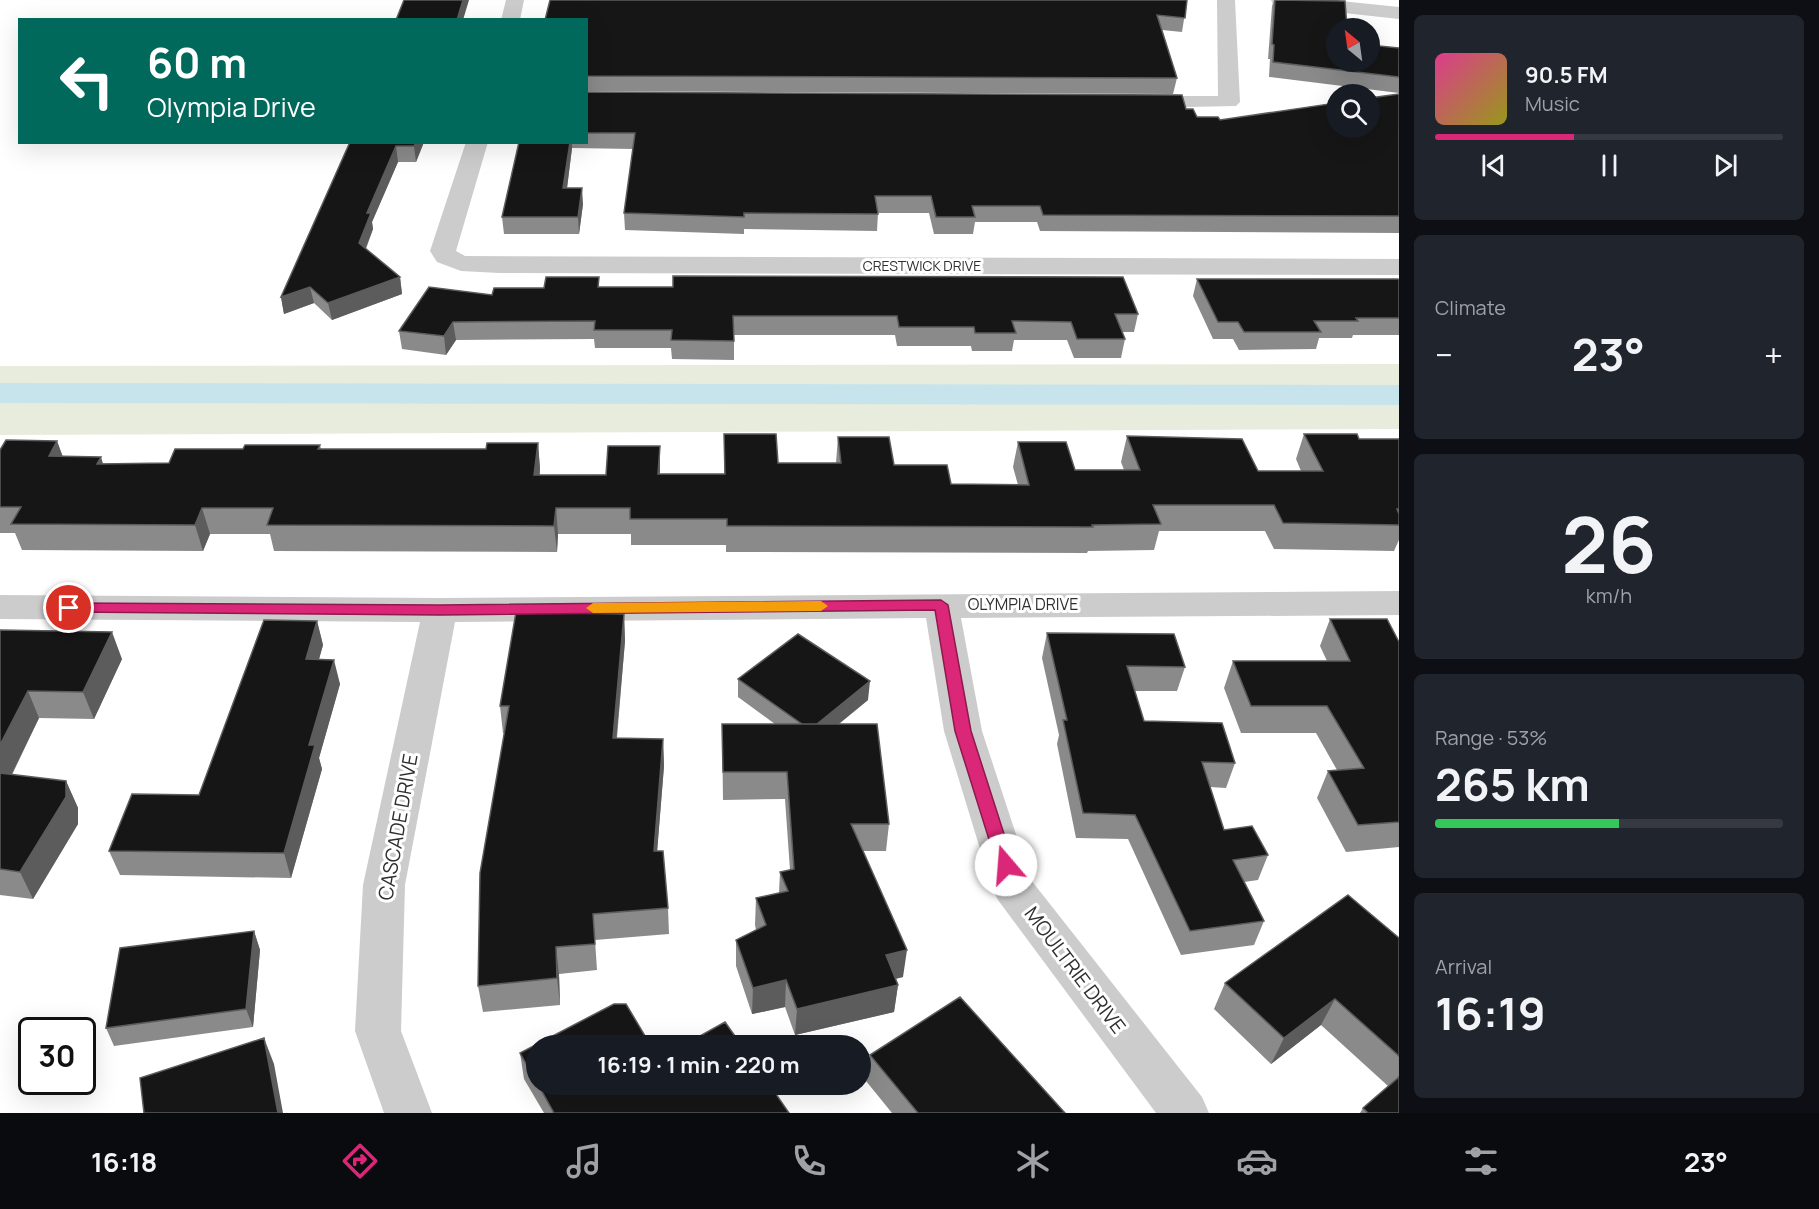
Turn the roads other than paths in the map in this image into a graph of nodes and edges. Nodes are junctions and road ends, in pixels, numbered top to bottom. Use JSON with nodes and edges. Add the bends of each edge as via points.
{"nodes":[{"id":1,"x":515,"y":0,"type":"edge"},
{"id":2,"x":1226,"y":0,"type":"edge"},
{"id":3,"x":1280,"y":0,"type":"edge"},
{"id":4,"x":1399,"y":13,"type":"edge"},
{"id":5,"x":510,"y":18,"type":"edge"},
{"id":6,"x":1122,"y":102,"type":"edge"},
{"id":7,"x":476,"y":144,"type":"edge"},
{"id":8,"x":1399,"y":267,"type":"edge"},
{"id":9,"x":1399,"y":603,"type":"edge"},
{"id":10,"x":941,"y":605,"type":"junction"},
{"id":11,"x":0,"y":607,"type":"edge"},
{"id":12,"x":440,"y":610,"type":"junction"},
{"id":13,"x":408,"y":1113,"type":"edge"},
{"id":14,"x":1185,"y":1113,"type":"edge"}],
"edges":[{"from":1,"to":5,"type":"street"},
{"from":2,"to":6,"type":"street","via":[[1229,102]]},
{"from":3,"to":4,"type":"street"},
{"from":7,"to":8,"type":"street","name":"CRESTWICK DRIVE","via":[[443,251],[446,257],[461,263]]},
{"from":9,"to":10,"type":"street","name":"OLYMPIA DRIVE"},
{"from":10,"to":12,"type":"street","name":"OLYMPIA DRIVE"},
{"from":10,"to":14,"type":"street","name":"MOULTRIE DRIVE","via":[[963,731],[1013,888]]},
{"from":11,"to":12,"type":"street","name":"OLYMPIA DRIVE"},
{"from":12,"to":13,"type":"street","name":"CASCADE DRIVE","via":[[384,885],[378,1031]]}]}
